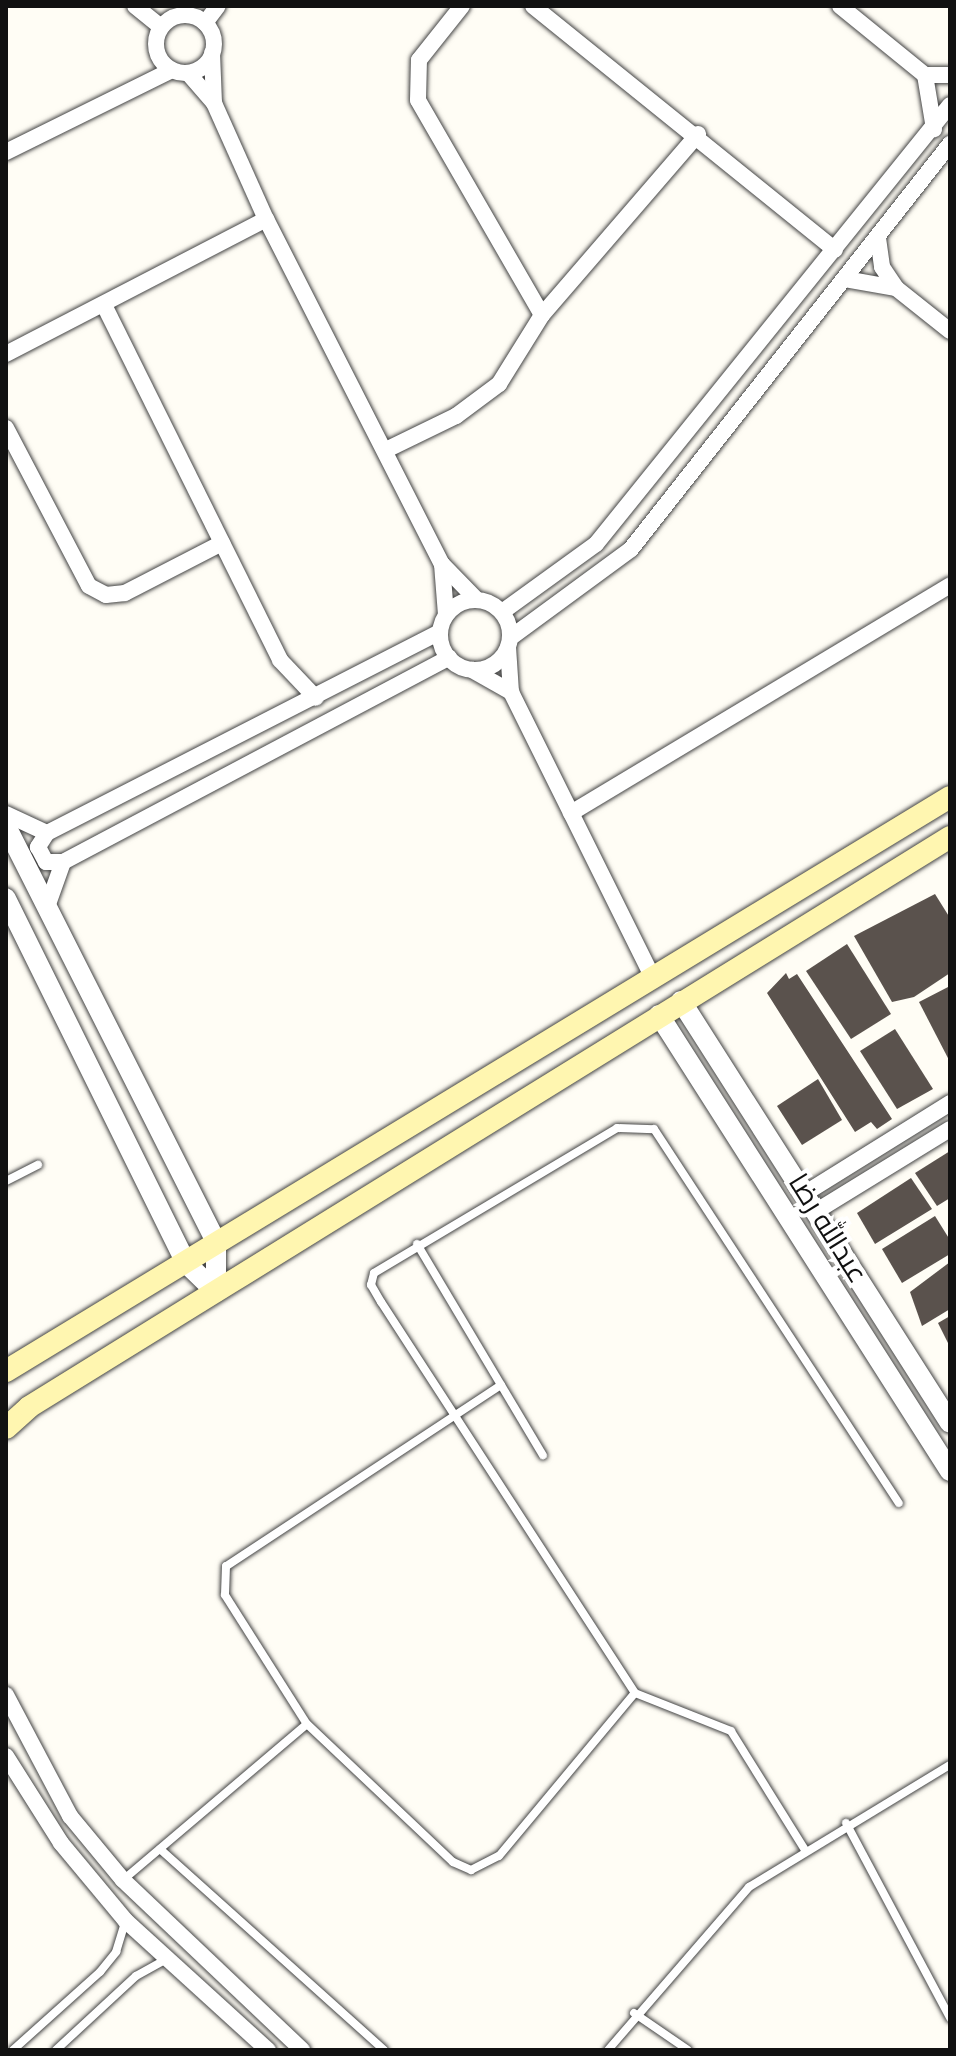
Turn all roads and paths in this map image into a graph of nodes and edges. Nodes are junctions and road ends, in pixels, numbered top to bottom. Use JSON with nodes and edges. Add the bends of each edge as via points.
{"nodes":[{"id":1,"x":135,"y":6,"type":"edge"},
{"id":2,"x":218,"y":6,"type":"edge"},
{"id":3,"x":462,"y":6,"type":"edge"},
{"id":4,"x":533,"y":6,"type":"edge"},
{"id":5,"x":840,"y":6,"type":"edge"},
{"id":6,"x":205,"y":23,"type":"junction"},
{"id":7,"x":161,"y":27,"type":"junction"},
{"id":8,"x":157,"y":50,"type":"junction"},
{"id":9,"x":212,"y":53,"type":"junction"},
{"id":10,"x":180,"y":71,"type":"junction"},
{"id":11,"x":925,"y":75,"type":"junction"},
{"id":12,"x":950,"y":75,"type":"edge"},
{"id":13,"x":133,"y":84,"type":"junction"},
{"id":14,"x":214,"y":103,"type":"junction"},
{"id":15,"x":950,"y":105,"type":"edge"},
{"id":16,"x":934,"y":129,"type":"junction"},
{"id":17,"x":698,"y":134,"type":"junction"},
{"id":18,"x":950,"y":144,"type":"edge"},
{"id":19,"x":6,"y":152,"type":"edge"},
{"id":20,"x":266,"y":219,"type":"junction"},
{"id":21,"x":878,"y":238,"type":"junction"},
{"id":22,"x":835,"y":250,"type":"junction"},
{"id":23,"x":845,"y":279,"type":"junction"},
{"id":24,"x":896,"y":288,"type":"junction"},
{"id":25,"x":104,"y":305,"type":"junction"},
{"id":26,"x":542,"y":315,"type":"junction"},
{"id":27,"x":950,"y":331,"type":"edge"},
{"id":28,"x":6,"y":354,"type":"edge"},
{"id":29,"x":6,"y":428,"type":"edge"},
{"id":30,"x":388,"y":449,"type":"junction"},
{"id":31,"x":222,"y":543,"type":"junction"},
{"id":32,"x":442,"y":564,"type":"junction"},
{"id":33,"x":950,"y":585,"type":"edge"},
{"id":34,"x":477,"y":600,"type":"junction"},
{"id":35,"x":502,"y":612,"type":"junction"},
{"id":36,"x":446,"y":615,"type":"junction"},
{"id":37,"x":440,"y":632,"type":"junction"},
{"id":38,"x":509,"y":642,"type":"junction"},
{"id":39,"x":449,"y":658,"type":"junction"},
{"id":40,"x":472,"y":670,"type":"junction"},
{"id":41,"x":511,"y":692,"type":"junction"},
{"id":42,"x":316,"y":698,"type":"junction"},
{"id":43,"x":950,"y":797,"type":"edge"},
{"id":44,"x":571,"y":813,"type":"junction"},
{"id":45,"x":6,"y":814,"type":"edge"},
{"id":46,"x":6,"y":826,"type":"edge"},
{"id":47,"x":47,"y":833,"type":"junction"},
{"id":48,"x":950,"y":837,"type":"edge"},
{"id":49,"x":63,"y":862,"type":"junction"},
{"id":50,"x":6,"y":898,"type":"edge"},
{"id":51,"x":47,"y":907,"type":"junction"},
{"id":52,"x":651,"y":974,"type":"junction"},
{"id":53,"x":681,"y":1001,"type":"junction"},
{"id":54,"x":659,"y":1015,"type":"junction"},
{"id":55,"x":950,"y":1103,"type":"edge"},
{"id":56,"x":950,"y":1129,"type":"edge"},
{"id":57,"x":38,"y":1165,"type":"dead end"},
{"id":58,"x":6,"y":1181,"type":"edge"},
{"id":59,"x":804,"y":1194,"type":"junction"},
{"id":60,"x":815,"y":1212,"type":"junction"},
{"id":61,"x":829,"y":1234,"type":"junction"},
{"id":62,"x":216,"y":1241,"type":"junction"},
{"id":63,"x":417,"y":1244,"type":"junction"},
{"id":64,"x":808,"y":1250,"type":"junction"},
{"id":65,"x":186,"y":1263,"type":"junction"},
{"id":66,"x":216,"y":1292,"type":"junction"},
{"id":67,"x":6,"y":1371,"type":"edge"},
{"id":68,"x":501,"y":1385,"type":"junction"},
{"id":69,"x":453,"y":1414,"type":"junction"},
{"id":70,"x":950,"y":1423,"type":"edge"},
{"id":71,"x":6,"y":1428,"type":"edge"},
{"id":72,"x":543,"y":1455,"type":"dead end"},
{"id":73,"x":950,"y":1471,"type":"edge"},
{"id":74,"x":899,"y":1503,"type":"dead end"},
{"id":75,"x":635,"y":1693,"type":"junction"},
{"id":76,"x":6,"y":1695,"type":"edge"},
{"id":77,"x":307,"y":1724,"type":"junction"},
{"id":78,"x":6,"y":1756,"type":"edge"},
{"id":79,"x":950,"y":1765,"type":"edge"},
{"id":80,"x":846,"y":1823,"type":"junction"},
{"id":81,"x":160,"y":1849,"type":"junction"},
{"id":82,"x":805,"y":1850,"type":"junction"},
{"id":83,"x":123,"y":1880,"type":"junction"},
{"id":84,"x":126,"y":1921,"type":"junction"},
{"id":85,"x":167,"y":1959,"type":"junction"},
{"id":86,"x":634,"y":2013,"type":"junction"},
{"id":87,"x":950,"y":2018,"type":"edge"},
{"id":88,"x":13,"y":2050,"type":"edge"},
{"id":89,"x":56,"y":2050,"type":"edge"},
{"id":90,"x":268,"y":2050,"type":"edge"},
{"id":91,"x":302,"y":2050,"type":"edge"},
{"id":92,"x":384,"y":2050,"type":"edge"},
{"id":93,"x":608,"y":2050,"type":"edge"},
{"id":94,"x":688,"y":2050,"type":"edge"}],
"edges":[{"from":1,"to":7,"type":"street"},
{"from":2,"to":6,"type":"street"},
{"from":3,"to":26,"type":"street","via":[[419,60],[418,100]]},
{"from":4,"to":17,"type":"street"},
{"from":5,"to":11,"type":"street"},
{"from":6,"to":7,"type":"street","via":[[182,15]]},
{"from":6,"to":9,"type":"street"},
{"from":7,"to":8,"type":"street"},
{"from":8,"to":10,"type":"street"},
{"from":8,"to":13,"type":"street"},
{"from":9,"to":10,"type":"street"},
{"from":9,"to":14,"type":"street"},
{"from":10,"to":13,"type":"street"},
{"from":10,"to":14,"type":"street"},
{"from":11,"to":12,"type":"street"},
{"from":11,"to":16,"type":"street"},
{"from":13,"to":19,"type":"street"},
{"from":14,"to":20,"type":"street"},
{"from":15,"to":16,"type":"street"},
{"from":16,"to":22,"type":"street"},
{"from":17,"to":22,"type":"street"},
{"from":17,"to":26,"type":"street"},
{"from":18,"to":21,"type":"street"},
{"from":20,"to":25,"type":"street"},
{"from":20,"to":30,"type":"street"},
{"from":21,"to":23,"type":"street"},
{"from":21,"to":24,"type":"street","via":[[882,267]]},
{"from":22,"to":35,"type":"street","via":[[596,544]]},
{"from":23,"to":24,"type":"street"},
{"from":23,"to":38,"type":"street","via":[[631,549]]},
{"from":24,"to":27,"type":"street"},
{"from":25,"to":28,"type":"street"},
{"from":25,"to":31,"type":"street"},
{"from":26,"to":30,"type":"street","via":[[499,384],[456,416]]},
{"from":29,"to":31,"type":"street","via":[[89,586],[106,595],[125,593]]},
{"from":30,"to":32,"type":"street"},
{"from":31,"to":42,"type":"street","via":[[280,660]]},
{"from":32,"to":34,"type":"street"},
{"from":32,"to":36,"type":"street"},
{"from":33,"to":44,"type":"street"},
{"from":34,"to":35,"type":"street"},
{"from":34,"to":36,"type":"street","via":[[456,604]]},
{"from":35,"to":38,"type":"street"},
{"from":36,"to":37,"type":"street"},
{"from":37,"to":39,"type":"street"},
{"from":37,"to":42,"type":"street"},
{"from":38,"to":40,"type":"street","via":[[498,662]]},
{"from":38,"to":41,"type":"street"},
{"from":39,"to":40,"type":"street"},
{"from":39,"to":49,"type":"street"},
{"from":40,"to":41,"type":"street"},
{"from":41,"to":44,"type":"street"},
{"from":42,"to":47,"type":"street"},
{"from":43,"to":52,"type":"main road"},
{"from":44,"to":52,"type":"street"},
{"from":45,"to":47,"type":"street"},
{"from":46,"to":51,"type":"street"},
{"from":47,"to":49,"type":"street","via":[[38,847],[46,862]]},
{"from":48,"to":53,"type":"main road"},
{"from":49,"to":51,"type":"street"},
{"from":50,"to":65,"type":"street"},
{"from":51,"to":62,"type":"street"},
{"from":52,"to":62,"type":"main road"},
{"from":53,"to":54,"type":"main road"},
{"from":53,"to":59,"type":"street","name":"عبدالله رضا"},
{"from":54,"to":64,"type":"street","name":"عبدالله رضا"},
{"from":54,"to":66,"type":"main road"},
{"from":55,"to":59,"type":"street"},
{"from":56,"to":60,"type":"street"},
{"from":57,"to":58,"type":"lane"},
{"from":59,"to":60,"type":"street","name":"عبدالله رضا"},
{"from":60,"to":61,"type":"street","name":"عبدالله رضا"},
{"from":61,"to":64,"type":"street"},
{"from":61,"to":70,"type":"street","name":"عبدالله رضا"},
{"from":62,"to":65,"type":"main road"},
{"from":62,"to":66,"type":"street"},
{"from":63,"to":68,"type":"lane"},
{"from":63,"to":69,"type":"lane","via":[[380,1265],[371,1285]]},
{"from":63,"to":74,"type":"lane","via":[[617,1128],[654,1129]]},
{"from":64,"to":73,"type":"street","name":"عبدالله رضا"},
{"from":65,"to":66,"type":"street"},
{"from":65,"to":67,"type":"main road"},
{"from":66,"to":71,"type":"main road"},
{"from":68,"to":69,"type":"lane"},
{"from":68,"to":72,"type":"lane"},
{"from":69,"to":75,"type":"lane"},
{"from":69,"to":77,"type":"lane","via":[[226,1566],[225,1595]]},
{"from":75,"to":77,"type":"lane","via":[[499,1856],[471,1870],[453,1862]]},
{"from":75,"to":82,"type":"lane","via":[[731,1731]]},
{"from":76,"to":83,"type":"street","via":[[70,1816]]},
{"from":77,"to":81,"type":"lane"},
{"from":78,"to":84,"type":"street","via":[[61,1843]]},
{"from":79,"to":80,"type":"lane"},
{"from":80,"to":82,"type":"lane"},
{"from":80,"to":87,"type":"lane"},
{"from":81,"to":83,"type":"lane"},
{"from":81,"to":92,"type":"lane"},
{"from":82,"to":86,"type":"lane","via":[[749,1887]]},
{"from":83,"to":91,"type":"street"},
{"from":84,"to":85,"type":"street"},
{"from":84,"to":88,"type":"lane","via":[[116,1952],[100,1972]]},
{"from":85,"to":89,"type":"lane","via":[[136,1976]]},
{"from":85,"to":90,"type":"street"},
{"from":86,"to":93,"type":"lane"},
{"from":86,"to":94,"type":"lane"}]}
